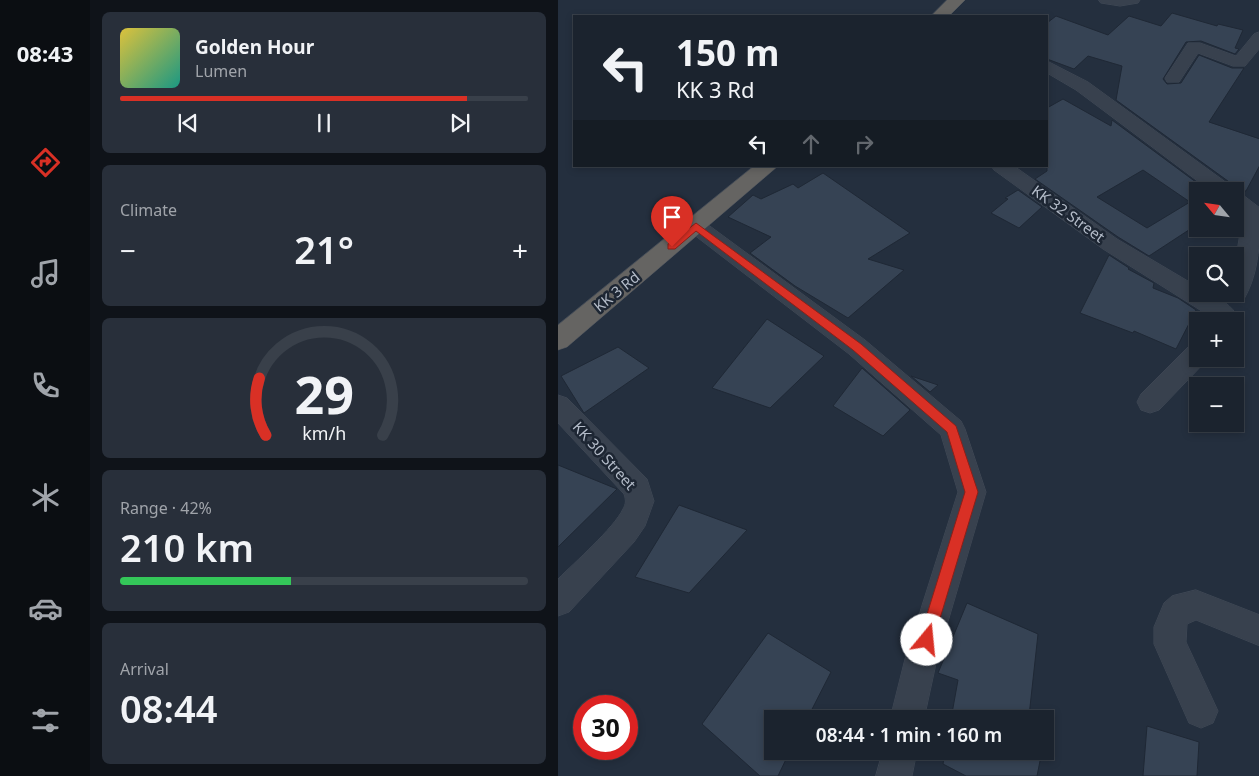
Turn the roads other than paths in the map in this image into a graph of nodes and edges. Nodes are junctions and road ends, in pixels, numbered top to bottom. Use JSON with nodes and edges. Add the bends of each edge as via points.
{"nodes":[{"id":1,"x":957,"y":0,"type":"edge"},
{"id":2,"x":1106,"y":0,"type":"edge"},
{"id":3,"x":1133,"y":0,"type":"edge"},
{"id":4,"x":943,"y":15,"type":"edge"},
{"id":5,"x":1260,"y":37,"type":"edge"},
{"id":6,"x":1048,"y":67,"type":"edge"},
{"id":7,"x":1173,"y":78,"type":"dead end"},
{"id":8,"x":767,"y":167,"type":"edge"},
{"id":9,"x":1003,"y":167,"type":"edge"},
{"id":10,"x":1212,"y":182,"type":"edge"},
{"id":11,"x":1244,"y":206,"type":"edge"},
{"id":12,"x":696,"y":226,"type":"junction"},
{"id":13,"x":1244,"y":271,"type":"edge"},
{"id":14,"x":1213,"y":312,"type":"edge"},
{"id":15,"x":558,"y":340,"type":"edge"},
{"id":16,"x":1189,"y":362,"type":"edge"},
{"id":17,"x":1150,"y":402,"type":"dead end"},
{"id":18,"x":558,"y":406,"type":"edge"},
{"id":19,"x":558,"y":601,"type":"edge"},
{"id":20,"x":1260,"y":631,"type":"edge"},
{"id":21,"x":909,"y":710,"type":"edge"},
{"id":22,"x":1201,"y":711,"type":"dead end"},
{"id":23,"x":898,"y":760,"type":"edge"},
{"id":24,"x":894,"y":776,"type":"edge"}],
"edges":[{"from":1,"to":4,"type":"highway"},
{"from":2,"to":3,"type":"street"},
{"from":5,"to":7,"type":"street","via":[[1239,63],[1194,46]]},
{"from":6,"to":10,"type":"street","via":[[1082,86]]},
{"from":8,"to":12,"type":"highway","name":"KK 3 Rd"},
{"from":9,"to":14,"type":"street","name":"KK 32 Street","via":[[1110,244]]},
{"from":11,"to":13,"type":"street","via":[[1254,214]]},
{"from":12,"to":15,"type":"highway","name":"KK 3 Rd"},
{"from":12,"to":21,"type":"street","via":[[857,347],[952,429],[972,492],[921,659]]},
{"from":16,"to":17,"type":"street"},
{"from":18,"to":19,"type":"street","name":"KK 30 Street","via":[[637,488],[640,501],[635,517],[624,532]]},
{"from":20,"to":22,"type":"street","via":[[1196,605],[1183,606],[1175,614],[1170,627],[1170,644]]},
{"from":23,"to":24,"type":"street"}]}
